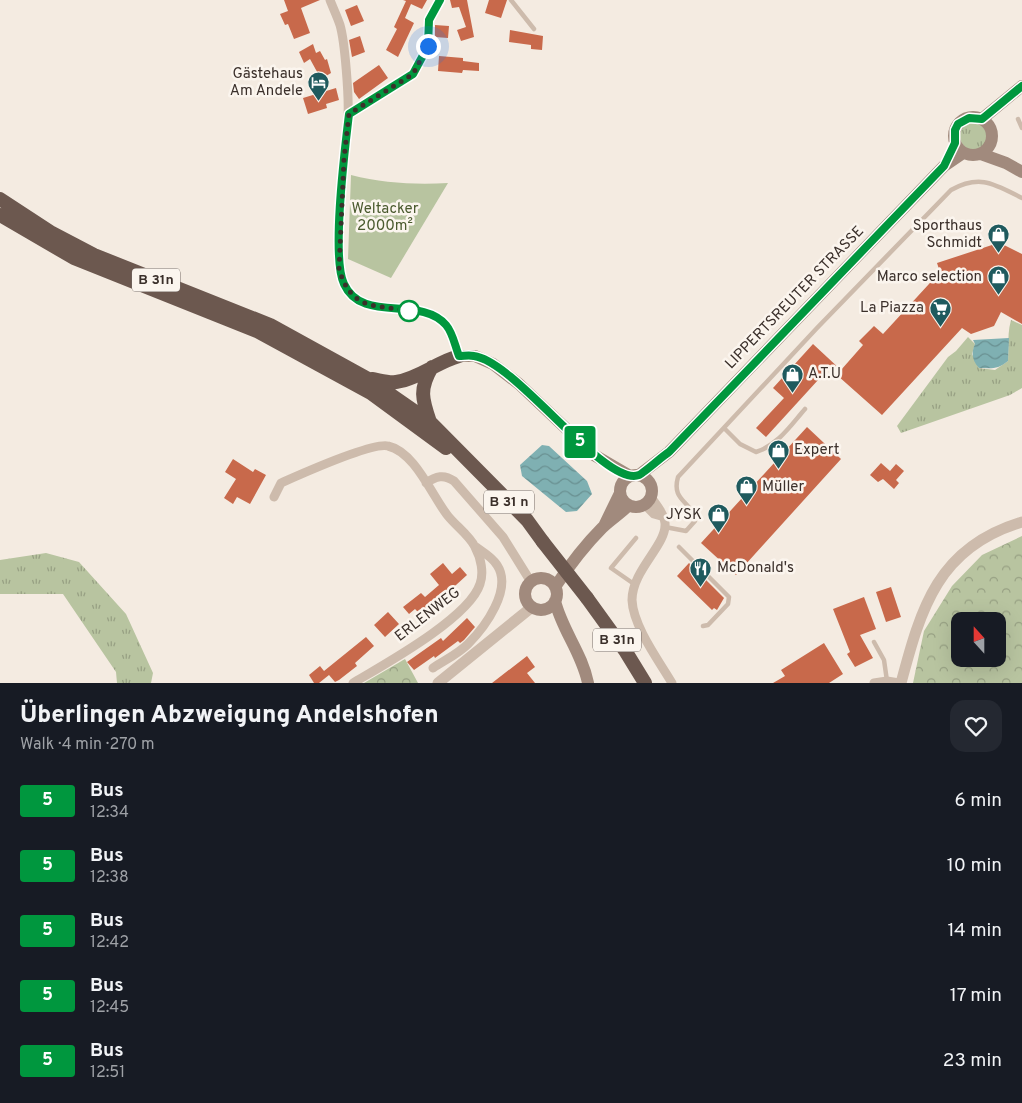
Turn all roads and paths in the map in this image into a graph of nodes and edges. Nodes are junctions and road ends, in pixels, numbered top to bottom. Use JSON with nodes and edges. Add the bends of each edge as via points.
{"nodes":[{"id":1,"x":330,"y":0,"type":"edge"},
{"id":2,"x":440,"y":0,"type":"edge"},
{"id":3,"x":511,"y":0,"type":"edge"},
{"id":4,"x":534,"y":29,"type":"dead end"},
{"id":5,"x":1022,"y":86,"type":"edge"},
{"id":6,"x":1007,"y":100,"type":"junction"},
{"id":7,"x":349,"y":114,"type":"junction"},
{"id":8,"x":982,"y":119,"type":"junction"},
{"id":9,"x":1018,"y":119,"type":"dead end"},
{"id":10,"x":1022,"y":128,"type":"edge"},
{"id":11,"x":991,"y":130,"type":"junction"},
{"id":12,"x":991,"y":144,"type":"junction"},
{"id":13,"x":959,"y":148,"type":"junction"},
{"id":14,"x":981,"y":154,"type":"junction"},
{"id":15,"x":1006,"y":163,"type":"junction"},
{"id":16,"x":1022,"y":172,"type":"edge"},
{"id":17,"x":1022,"y":198,"type":"edge"},
{"id":18,"x":0,"y":199,"type":"edge"},
{"id":19,"x":0,"y":215,"type":"edge"},
{"id":20,"x":459,"y":356,"type":"junction"},
{"id":21,"x":433,"y":366,"type":"junction"},
{"id":22,"x":368,"y":379,"type":"junction"},
{"id":23,"x":805,"y":409,"type":"dead end"},
{"id":24,"x":430,"y":422,"type":"junction"},
{"id":25,"x":724,"y":428,"type":"junction"},
{"id":26,"x":669,"y":452,"type":"junction"},
{"id":27,"x":594,"y":455,"type":"junction"},
{"id":28,"x":472,"y":465,"type":"junction"},
{"id":29,"x":634,"y":475,"type":"junction"},
{"id":30,"x":426,"y":483,"type":"junction"},
{"id":31,"x":650,"y":483,"type":"junction"},
{"id":32,"x":620,"y":490,"type":"junction"},
{"id":33,"x":274,"y":497,"type":"dead end"},
{"id":34,"x":647,"y":500,"type":"junction"},
{"id":35,"x":629,"y":505,"type":"junction"},
{"id":36,"x":1022,"y":522,"type":"edge"},
{"id":37,"x":604,"y":526,"type":"junction"},
{"id":38,"x":665,"y":527,"type":"junction"},
{"id":39,"x":636,"y":538,"type":"dead end"},
{"id":40,"x":543,"y":542,"type":"joint"},
{"id":41,"x":475,"y":546,"type":"junction"},
{"id":42,"x":678,"y":547,"type":"dead end"},
{"id":43,"x":531,"y":582,"type":"junction"},
{"id":44,"x":550,"y":582,"type":"junction"},
{"id":45,"x":634,"y":584,"type":"junction"},
{"id":46,"x":555,"y":601,"type":"junction"},
{"id":47,"x":534,"y":606,"type":"junction"},
{"id":48,"x":703,"y":626,"type":"dead end"},
{"id":49,"x":564,"y":627,"type":"junction"},
{"id":50,"x":874,"y":642,"type":"dead end"},
{"id":51,"x":433,"y":668,"type":"dead end"},
{"id":52,"x":887,"y":681,"type":"junction"},
{"id":53,"x":353,"y":683,"type":"edge"},
{"id":54,"x":438,"y":683,"type":"edge"},
{"id":55,"x":588,"y":683,"type":"edge"},
{"id":56,"x":645,"y":683,"type":"edge"},
{"id":57,"x":672,"y":683,"type":"edge"},
{"id":58,"x":874,"y":683,"type":"edge"},
{"id":59,"x":900,"y":683,"type":"edge"}],
"edges":[{"from":1,"to":7,"type":"street","via":[[340,26]]},
{"from":2,"to":7,"type":"street","via":[[429,20],[428,46],[413,74]]},
{"from":3,"to":4,"type":"lane"},
{"from":5,"to":6,"type":"main road"},
{"from":6,"to":8,"type":"main road"},
{"from":6,"to":11,"type":"main road"},
{"from":7,"to":20,"type":"street","via":[[339,269],[344,285],[353,298],[366,305],[433,316],[445,324]]},
{"from":8,"to":11,"type":"main road"},
{"from":8,"to":13,"type":"main road","via":[[963,120],[955,130]]},
{"from":9,"to":10,"type":"lane"},
{"from":11,"to":12,"type":"main road"},
{"from":12,"to":14,"type":"main road"},
{"from":12,"to":15,"type":"main road"},
{"from":13,"to":14,"type":"main road","via":[[969,155]]},
{"from":13,"to":26,"type":"main road","name":"LIPPERTSREUTER STRASSE"},
{"from":14,"to":15,"type":"main road"},
{"from":15,"to":16,"type":"main road"},
{"from":17,"to":25,"type":"lane","via":[[979,180],[951,190]]},
{"from":18,"to":22,"type":"highway","number":"B 31n","via":[[52,233],[94,255],[270,326]]},
{"from":19,"to":28,"type":"highway","number":"B 31n","via":[[74,258],[259,332],[371,393]]},
{"from":20,"to":21,"type":"highway"},
{"from":20,"to":27,"type":"main road","via":[[475,356],[504,372]]},
{"from":21,"to":22,"type":"highway","number":"B 31n","via":[[395,382]]},
{"from":21,"to":24,"type":"highway","number":"B 31n","via":[[424,381],[422,396]]},
{"from":22,"to":24,"type":"highway","number":"B 31n"},
{"from":23,"to":25,"type":"lane","via":[[778,440],[756,452],[740,444]]},
{"from":24,"to":28,"type":"highway","number":"B 31n"},
{"from":25,"to":38,"type":"lane","via":[[678,477],[678,497],[692,509],[696,521],[686,531]]},
{"from":26,"to":29,"type":"main road","name":"LIPPERTSREUTER STRASSE"},
{"from":26,"to":31,"type":"main road","name":"LIPPERTSREUTER STRASSE"},
{"from":27,"to":29,"type":"main road"},
{"from":27,"to":32,"type":"main road"},
{"from":28,"to":40,"type":"highway","number":"B 31 n","via":[[527,520]]},
{"from":29,"to":31,"type":"main road"},
{"from":29,"to":32,"type":"main road","via":[[623,480]]},
{"from":30,"to":33,"type":"street","name":"ERLENWEG","via":[[400,451],[386,445],[281,483]]},
{"from":30,"to":41,"type":"street","name":"ERLENWEG","via":[[441,507]]},
{"from":30,"to":43,"type":"street","via":[[440,476],[448,476],[454,481],[503,537]]},
{"from":31,"to":34,"type":"main road"},
{"from":32,"to":35,"type":"main road","via":[[623,500]]},
{"from":32,"to":37,"type":"main road"},
{"from":34,"to":35,"type":"main road"},
{"from":34,"to":38,"type":"street","via":[[654,514],[661,516]]},
{"from":35,"to":37,"type":"main road"},
{"from":36,"to":59,"type":"street","via":[[984,539],[962,555],[942,576],[920,617]]},
{"from":37,"to":44,"type":"main road"},
{"from":38,"to":45,"type":"street"},
{"from":39,"to":45,"type":"lane","via":[[611,568]]},
{"from":40,"to":56,"type":"highway","number":"B 31n","bridge":true,"via":[[588,598]]},
{"from":41,"to":51,"type":"street","name":"ERLENWEG","via":[[497,565],[501,578],[497,600],[468,644]]},
{"from":41,"to":53,"type":"street","name":"ERLENWEG","via":[[482,566],[481,584],[472,600],[418,642]]},
{"from":42,"to":48,"type":"lane","via":[[729,597],[728,604],[708,625]]},
{"from":43,"to":44,"type":"main road"},
{"from":43,"to":47,"type":"main road","via":[[526,588]]},
{"from":44,"to":46,"type":"main road"},
{"from":45,"to":57,"type":"street","via":[[632,601],[635,615]]},
{"from":46,"to":47,"type":"main road"},
{"from":46,"to":49,"type":"main road","number":"B 31n"},
{"from":47,"to":49,"type":"main road","number":"B 31n"},
{"from":47,"to":54,"type":"street"},
{"from":49,"to":55,"type":"main road","number":"B 31n","via":[[580,654]]},
{"from":50,"to":52,"type":"lane","via":[[884,660]]},
{"from":52,"to":58,"type":"street"},
{"from":52,"to":59,"type":"street"}]}
